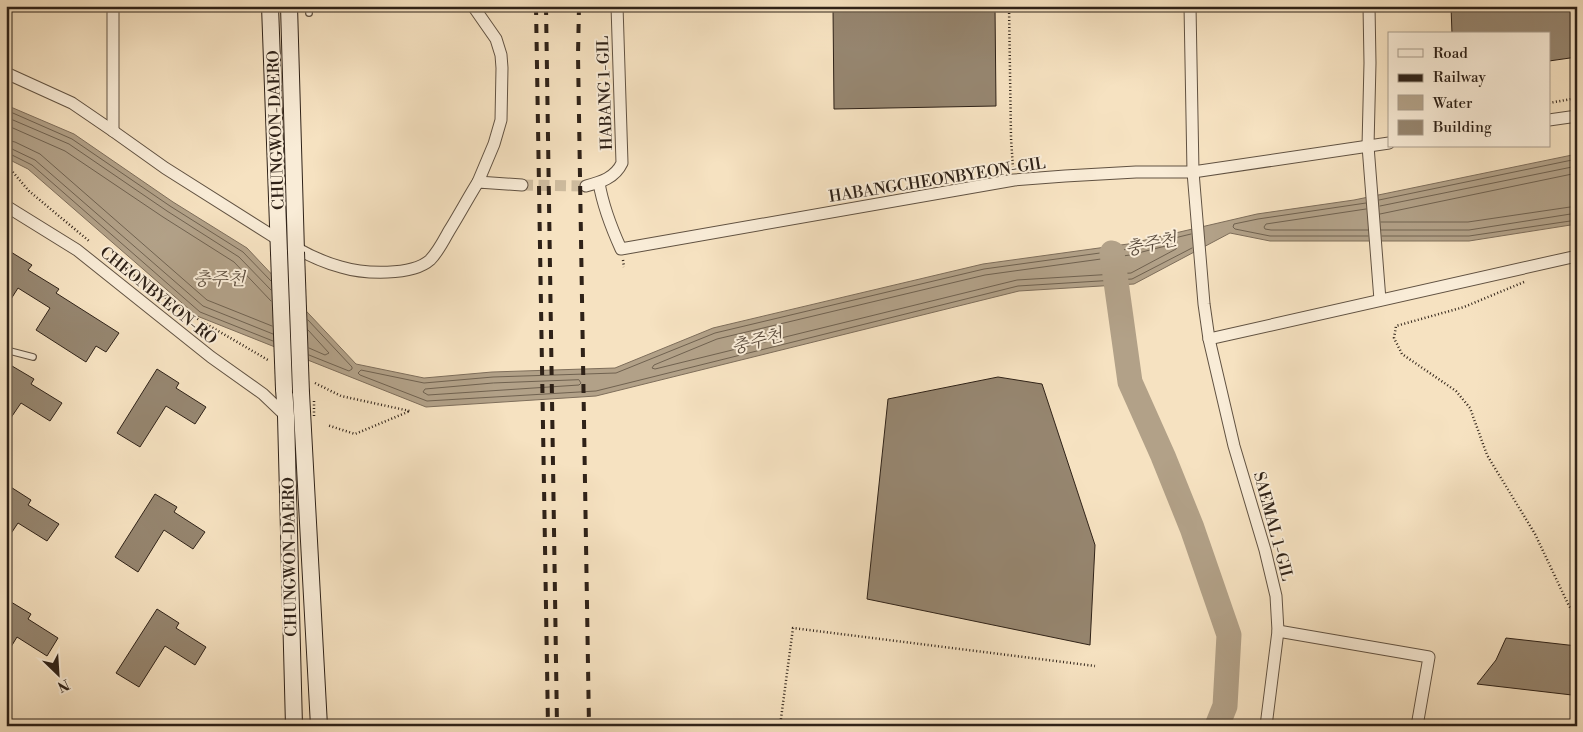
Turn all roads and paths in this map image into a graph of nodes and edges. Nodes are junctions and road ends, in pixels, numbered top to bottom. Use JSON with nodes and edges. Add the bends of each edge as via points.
{"nodes":[{"id":1,"x":113,"y":6,"type":"edge"},
{"id":2,"x":270,"y":6,"type":"edge"},
{"id":3,"x":289,"y":6,"type":"edge"},
{"id":4,"x":473,"y":6,"type":"edge"},
{"id":5,"x":617,"y":6,"type":"edge"},
{"id":6,"x":1009,"y":6,"type":"edge"},
{"id":7,"x":1190,"y":6,"type":"edge"},
{"id":8,"x":1369,"y":6,"type":"edge"},
{"id":9,"x":6,"y":73,"type":"edge"},
{"id":10,"x":1577,"y":98,"type":"edge"},
{"id":11,"x":1550,"y":103,"type":"edge"},
{"id":12,"x":1577,"y":116,"type":"edge"},
{"id":13,"x":1550,"y":120,"type":"edge"},
{"id":14,"x":113,"y":131,"type":"junction"},
{"id":15,"x":1388,"y":143,"type":"edge"},
{"id":16,"x":1368,"y":146,"type":"junction"},
{"id":17,"x":6,"y":164,"type":"edge"},
{"id":18,"x":1193,"y":172,"type":"junction"},
{"id":19,"x":1014,"y":180,"type":"junction"},
{"id":20,"x":478,"y":182,"type":"junction"},
{"id":21,"x":599,"y":183,"type":"junction"},
{"id":22,"x":522,"y":185,"type":"tunnel mouth"},
{"id":23,"x":586,"y":186,"type":"tunnel mouth"},
{"id":24,"x":6,"y":206,"type":"edge"},
{"id":25,"x":90,"y":242,"type":"dead end"},
{"id":26,"x":279,"y":247,"type":"junction"},
{"id":27,"x":296,"y":250,"type":"junction"},
{"id":28,"x":104,"y":255,"type":"dead end"},
{"id":29,"x":1577,"y":256,"type":"edge"},
{"id":30,"x":1525,"y":281,"type":"dead end"},
{"id":31,"x":1380,"y":300,"type":"junction"},
{"id":32,"x":1209,"y":339,"type":"junction"},
{"id":33,"x":6,"y":350,"type":"edge"},
{"id":34,"x":33,"y":357,"type":"dead end"},
{"id":35,"x":273,"y":363,"type":"dead end"},
{"id":36,"x":304,"y":386,"type":"junction"},
{"id":37,"x":286,"y":416,"type":"junction"},
{"id":38,"x":327,"y":425,"type":"dead end"},
{"id":39,"x":1577,"y":616,"type":"edge"},
{"id":40,"x":1278,"y":630,"type":"junction"},
{"id":41,"x":1094,"y":666,"type":"dead end"},
{"id":42,"x":294,"y":726,"type":"edge"},
{"id":43,"x":319,"y":726,"type":"edge"},
{"id":44,"x":780,"y":726,"type":"edge"},
{"id":45,"x":1266,"y":726,"type":"edge"},
{"id":46,"x":1417,"y":726,"type":"edge"}],
"edges":[{"from":1,"to":14,"type":"street"},
{"from":2,"to":26,"type":"street","name":"CHUNGWON-DAERO"},
{"from":3,"to":27,"type":"street","name":"CHUNGWON-DAERO"},
{"from":4,"to":20,"type":"street","via":[[496,39],[502,68],[501,120]]},
{"from":5,"to":21,"type":"street","name":"HABANG 1-GIL","via":[[622,162],[613,175]]},
{"from":6,"to":19,"type":"path"},
{"from":7,"to":18,"type":"street","name":"SAEMAL 1-GIL"},
{"from":8,"to":16,"type":"street"},
{"from":9,"to":14,"type":"street","via":[[72,103]]},
{"from":10,"to":11,"type":"path"},
{"from":12,"to":13,"type":"street"},
{"from":14,"to":26,"type":"street"},
{"from":15,"to":16,"type":"street","name":"HABANGCHEONBYEON-GIL"},
{"from":16,"to":18,"type":"street","name":"HABANGCHEONBYEON-GIL"},
{"from":16,"to":31,"type":"street"},
{"from":17,"to":25,"type":"path","via":[[30,191]]},
{"from":18,"to":19,"type":"street","name":"HABANGCHEONBYEON-GIL","via":[[1136,172]]},
{"from":18,"to":32,"type":"street","name":"SAEMAL 1-GIL"},
{"from":19,"to":21,"type":"street","name":"HABANGCHEONBYEON-GIL","via":[[621,249],[609,221]]},
{"from":20,"to":22,"type":"street"},
{"from":20,"to":27,"type":"street","via":[[444,240],[430,259],[418,267],[365,272],[342,268]]},
{"from":21,"to":23,"type":"street","name":"HABANG 1-GIL"},
{"from":24,"to":37,"type":"street","name":"CHEONBYEON-RO","via":[[77,250],[211,357],[263,394]]},
{"from":26,"to":37,"type":"street","name":"CHUNGWON-DAERO","bridge":true},
{"from":27,"to":36,"type":"street","name":"CHUNGWON-DAERO","bridge":true},
{"from":28,"to":35,"type":"path","via":[[184,311]]},
{"from":29,"to":31,"type":"street"},
{"from":30,"to":39,"type":"path","via":[[1464,307],[1396,326],[1394,338],[1402,354],[1456,391],[1470,408],[1487,455],[1535,534],[1569,606]]},
{"from":31,"to":32,"type":"street"},
{"from":32,"to":40,"type":"street","name":"SAEMAL 1-GIL","via":[[1234,446],[1276,596]]},
{"from":33,"to":34,"type":"lane"},
{"from":36,"to":38,"type":"path","via":[[410,411],[355,434]]},
{"from":36,"to":43,"type":"street","name":"CHUNGWON-DAERO"},
{"from":37,"to":42,"type":"street","name":"CHUNGWON-DAERO"},
{"from":40,"to":45,"type":"street","name":"SAEMAL 1-GIL"},
{"from":40,"to":46,"type":"street","via":[[1429,657]]},
{"from":41,"to":44,"type":"path","via":[[793,628]]}]}
